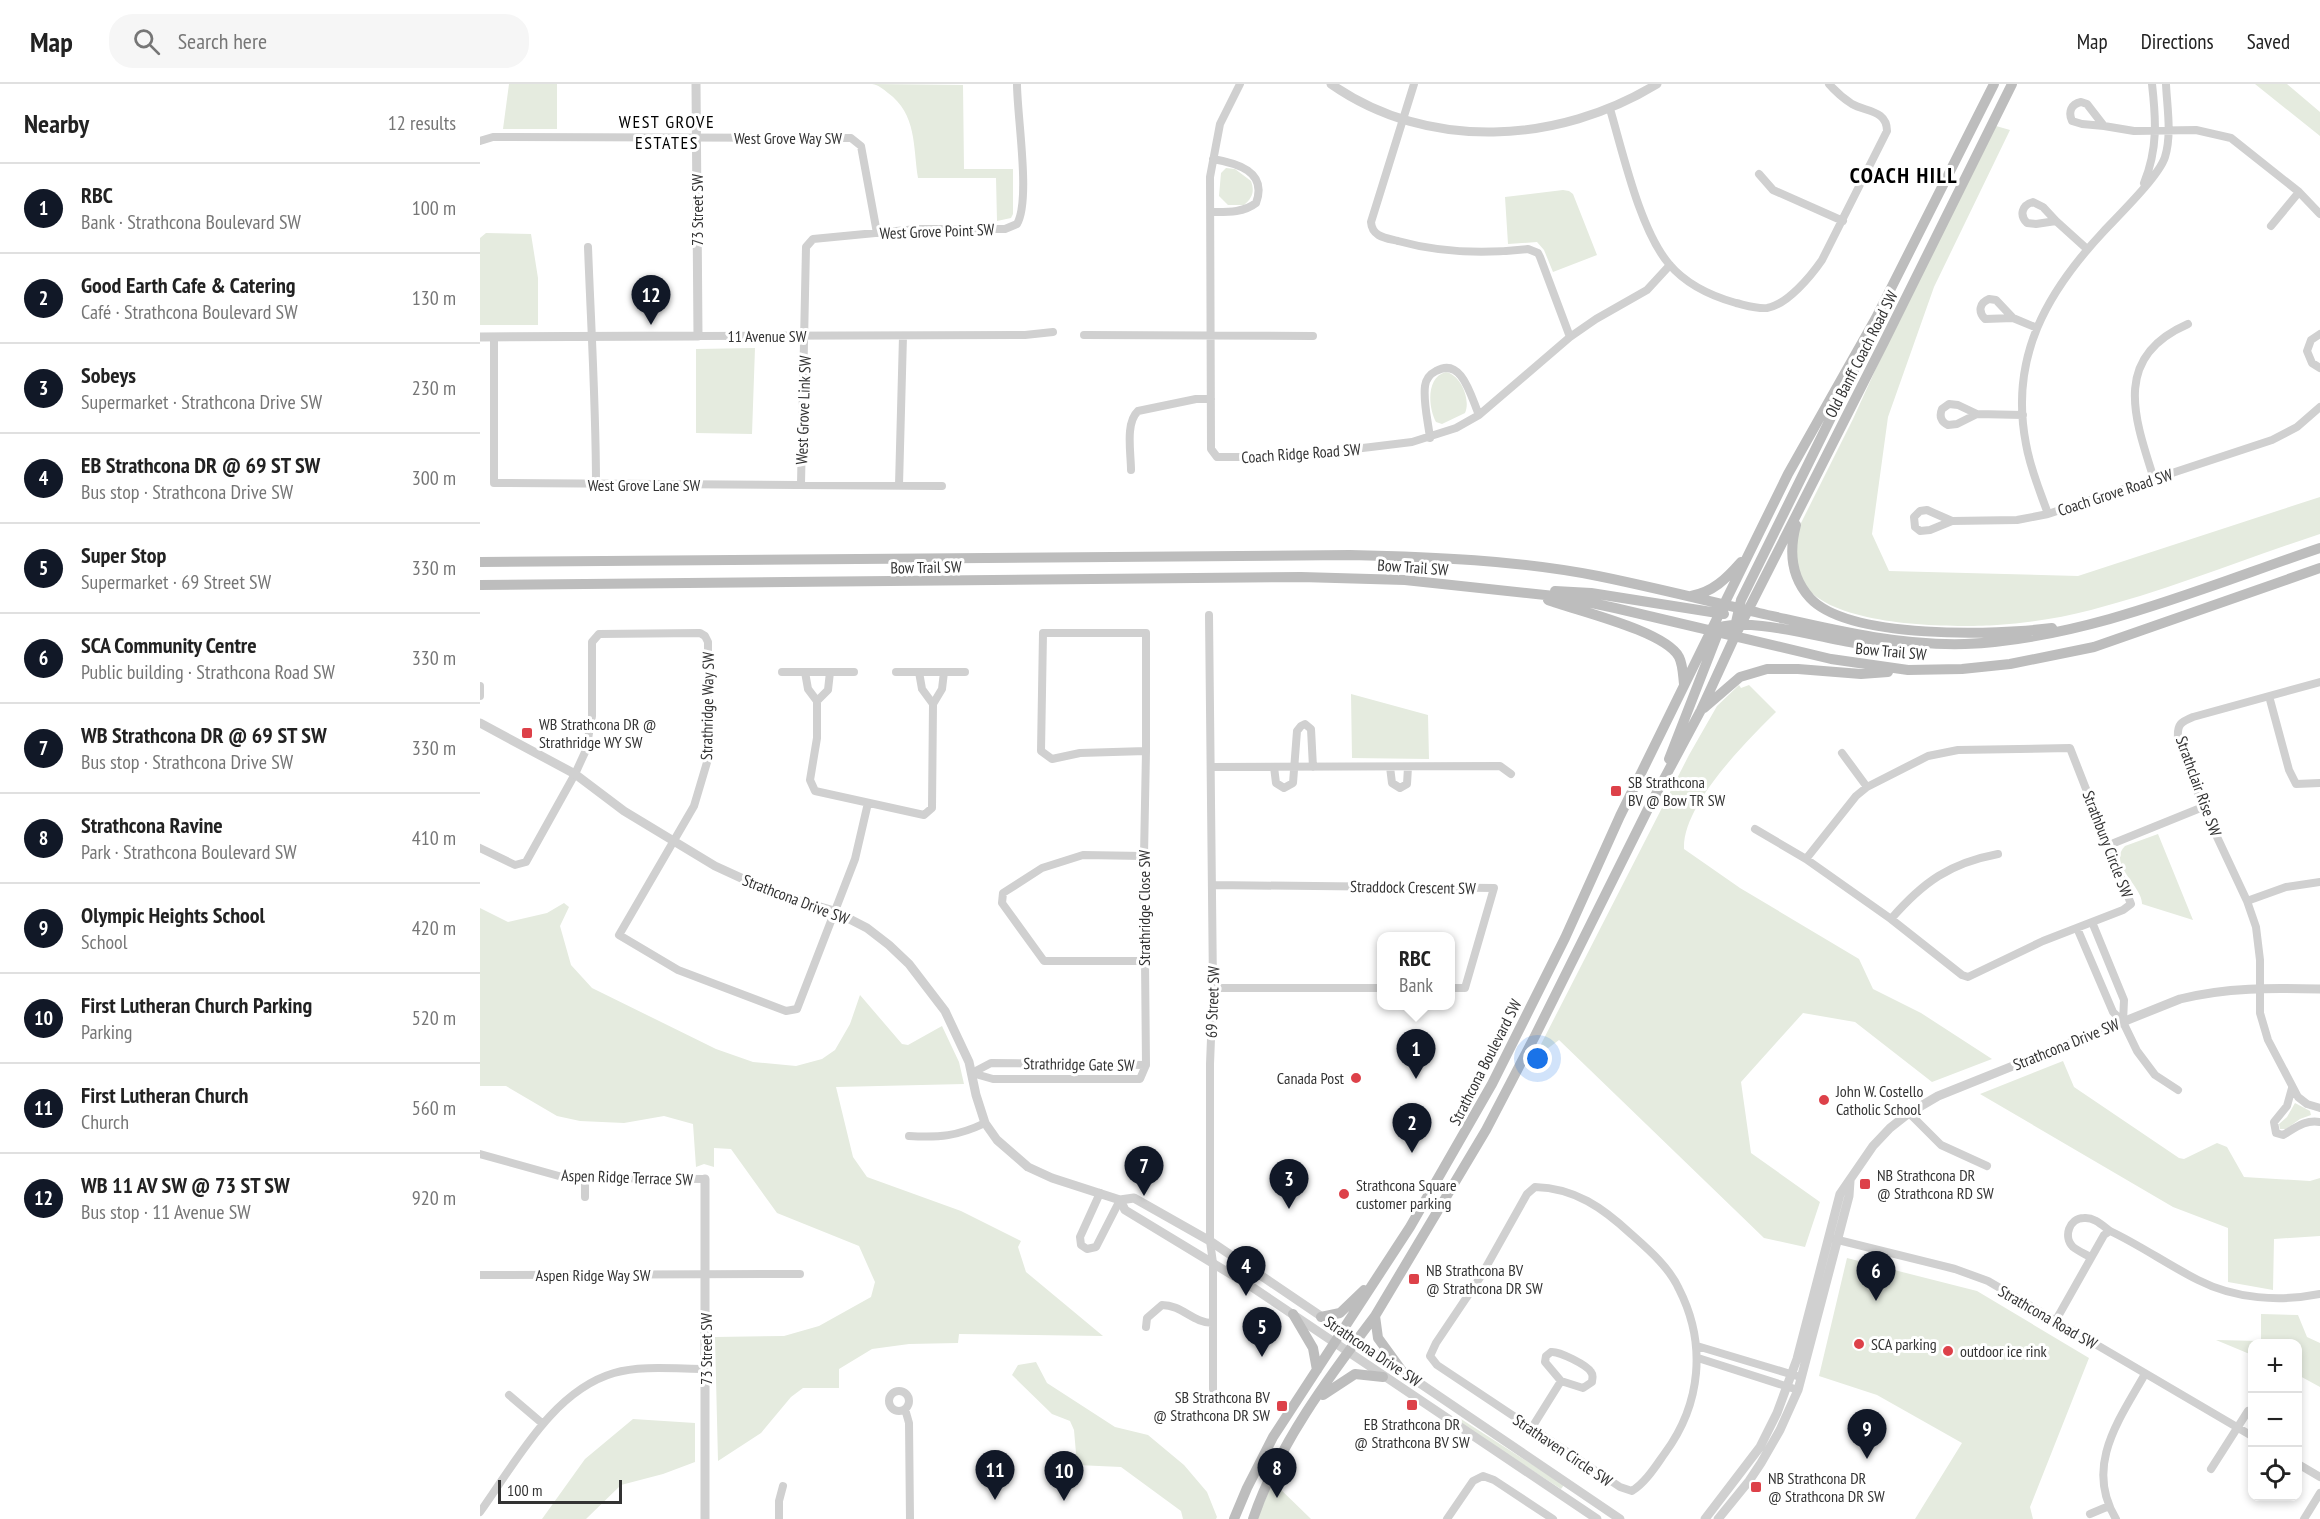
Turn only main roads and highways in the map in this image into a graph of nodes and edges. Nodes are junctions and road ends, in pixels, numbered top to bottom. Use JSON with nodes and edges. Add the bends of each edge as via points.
{"nodes":[{"id":1,"x":1994,"y":84,"type":"edge"},
{"id":2,"x":2012,"y":84,"type":"edge"},
{"id":3,"x":2017,"y":84,"type":"edge"},
{"id":4,"x":2000,"y":107,"type":"junction"},
{"id":5,"x":1876,"y":318,"type":"junction"},
{"id":6,"x":1800,"y":508,"type":"junction"},
{"id":7,"x":2320,"y":548,"type":"edge"},
{"id":8,"x":1748,"y":552,"type":"junction"},
{"id":9,"x":480,"y":562,"type":"edge"},
{"id":10,"x":2320,"y":568,"type":"edge"},
{"id":11,"x":480,"y":585,"type":"edge"},
{"id":12,"x":1525,"y":592,"type":"junction"},
{"id":13,"x":1686,"y":597,"type":"junction"},
{"id":14,"x":1732,"y":611,"type":"junction"},
{"id":15,"x":2102,"y":621,"type":"junction"},
{"id":16,"x":1736,"y":629,"type":"junction"},
{"id":17,"x":1717,"y":630,"type":"junction"},
{"id":18,"x":1948,"y":644,"type":"junction"},
{"id":19,"x":1908,"y":670,"type":"junction"},
{"id":20,"x":1684,"y":685,"type":"junction"},
{"id":21,"x":1701,"y":710,"type":"junction"},
{"id":22,"x":1649,"y":807,"type":"junction"},
{"id":23,"x":1381,"y":1273,"type":"junction"},
{"id":24,"x":1293,"y":1314,"type":"road end"},
{"id":25,"x":1375,"y":1316,"type":"junction"},
{"id":26,"x":1321,"y":1317,"type":"road end"},
{"id":27,"x":1317,"y":1370,"type":"junction"},
{"id":28,"x":1402,"y":1371,"type":"road end"},
{"id":29,"x":1383,"y":1377,"type":"road end"},
{"id":30,"x":1315,"y":1401,"type":"junction"},
{"id":31,"x":1234,"y":1518,"type":"edge"},
{"id":32,"x":1253,"y":1519,"type":"edge"}],
"edges":[{"from":1,"to":5,"type":"main road","name":"Old Banff Coach Road SW"},
{"from":2,"to":4,"type":"main road","name":"Old Banff Coach Road SW"},
{"from":3,"to":4,"type":"main road"},
{"from":4,"to":6,"type":"main road","name":"Old Banff Coach Road SW"},
{"from":5,"to":8,"type":"main road","name":"Old Banff Coach Road SW"},
{"from":5,"to":14,"type":"main road","via":[[1852,374]]},
{"from":6,"to":14,"type":"main road","name":"Old Banff Coach Road SW"},
{"from":6,"to":15,"type":"main road","via":[[1791,554],[1798,579],[1811,599],[1843,617],[1895,628],[1948,632],[2009,631]]},
{"from":7,"to":15,"type":"main road","name":"Bow Trail SW"},
{"from":8,"to":13,"type":"main road","via":[[1726,580],[1710,591]]},
{"from":8,"to":14,"type":"main road","name":"Old Banff Coach Road SW"},
{"from":9,"to":13,"type":"main road","name":"Bow Trail SW","via":[[1429,556],[1529,564]]},
{"from":10,"to":19,"type":"main road","name":"Bow Trail SW","via":[[2094,647],[2010,664]]},
{"from":11,"to":12,"type":"main road","name":"Bow Trail SW","via":[[1350,577]]},
{"from":12,"to":14,"type":"main road","via":[[1566,591]]},
{"from":12,"to":17,"type":"main road","name":"Bow Trail SW"},
{"from":12,"to":20,"type":"main road","via":[[1663,640],[1679,657]]},
{"from":13,"to":14,"type":"main road","name":"Bow Trail SW"},
{"from":14,"to":16,"type":"main road","name":"Old Banff Coach Road SW"},
{"from":14,"to":17,"type":"main road","name":"Old Banff Coach Road SW"},
{"from":14,"to":18,"type":"main road","name":"Bow Trail SW","via":[[1850,634]]},
{"from":15,"to":18,"type":"main road","name":"Bow Trail SW","via":[[2036,637]]},
{"from":16,"to":17,"type":"main road","name":"Bow Trail SW"},
{"from":16,"to":18,"type":"main road","via":[[1777,628],[1903,647]]},
{"from":16,"to":19,"type":"main road","name":"Bow Trail SW","via":[[1831,659]]},
{"from":16,"to":21,"type":"main road","name":"Strathcona Boulevard SW"},
{"from":17,"to":20,"type":"main road","name":"Strathcona Boulevard SW"},
{"from":17,"to":22,"type":"main road"},
{"from":19,"to":21,"type":"main road","via":[[1861,674],[1767,669],[1740,677]]},
{"from":20,"to":23,"type":"main road","name":"Strathcona Boulevard SW","via":[[1512,1046],[1437,1182]]},
{"from":21,"to":22,"type":"main road","name":"Strathcona Boulevard SW"},
{"from":22,"to":25,"type":"main road","name":"Strathcona Boulevard SW","via":[[1486,1130]]},
{"from":23,"to":26,"type":"main road","via":[[1340,1313]]},
{"from":23,"to":27,"type":"main road","name":"Strathcona Boulevard SW"},
{"from":24,"to":27,"type":"main road","via":[[1313,1348]]},
{"from":25,"to":28,"type":"main road","via":[[1378,1338]]},
{"from":25,"to":30,"type":"main road","name":"Strathcona Boulevard SW"},
{"from":27,"to":31,"type":"main road","name":"Strathcona Boulevard SW","via":[[1264,1454]]},
{"from":29,"to":30,"type":"main road","via":[[1355,1374]]},
{"from":30,"to":32,"type":"main road","name":"Strathcona Boulevard SW","via":[[1281,1457]]}]}
